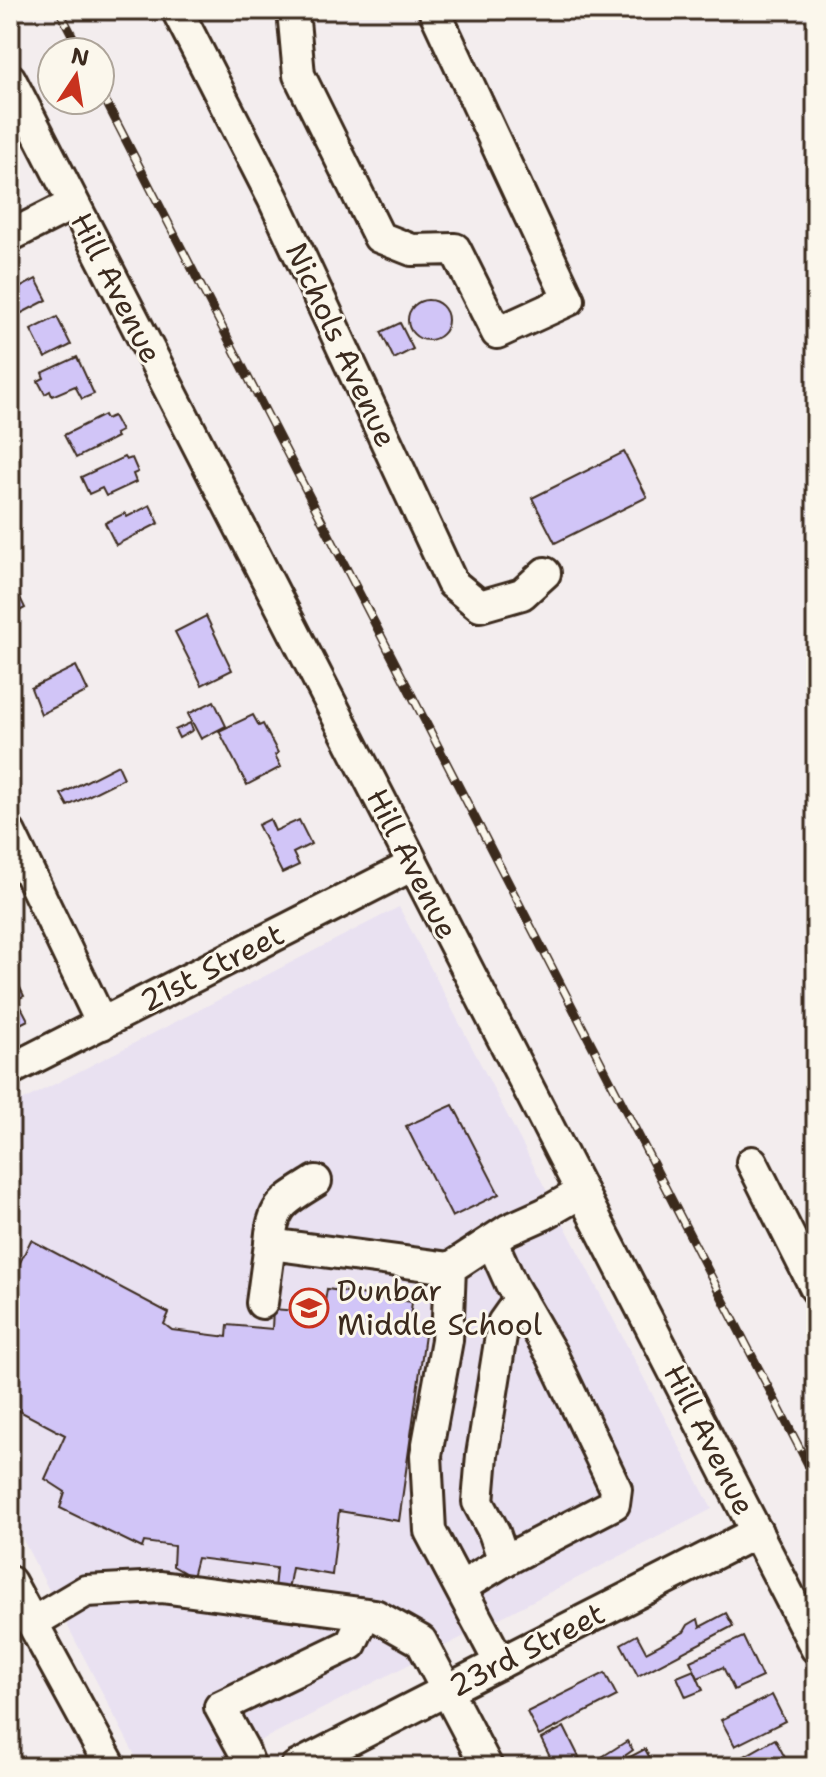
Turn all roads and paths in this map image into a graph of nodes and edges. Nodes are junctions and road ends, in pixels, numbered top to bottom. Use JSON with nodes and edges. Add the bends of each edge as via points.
{"nodes":[{"id":1,"x":177,"y":10,"type":"edge"},
{"id":2,"x":293,"y":10,"type":"edge"},
{"id":3,"x":434,"y":10,"type":"edge"},
{"id":4,"x":10,"y":79,"type":"edge"},
{"id":5,"x":73,"y":204,"type":"junction"},
{"id":6,"x":10,"y":236,"type":"edge"},
{"id":7,"x":545,"y":573,"type":"dead end"},
{"id":8,"x":10,"y":833,"type":"edge"},
{"id":9,"x":413,"y":865,"type":"junction"},
{"id":10,"x":102,"y":1024,"type":"junction"},
{"id":11,"x":10,"y":1070,"type":"edge"},
{"id":12,"x":752,"y":1162,"type":"dead end"},
{"id":13,"x":316,"y":1181,"type":"dead end"},
{"id":14,"x":582,"y":1192,"type":"junction"},
{"id":15,"x":492,"y":1242,"type":"junction"},
{"id":16,"x":270,"y":1244,"type":"junction"},
{"id":17,"x":450,"y":1268,"type":"junction"},
{"id":18,"x":816,"y":1289,"type":"edge"},
{"id":19,"x":520,"y":1299,"type":"junction"},
{"id":20,"x":262,"y":1303,"type":"dead end"},
{"id":21,"x":757,"y":1532,"type":"junction"},
{"id":22,"x":504,"y":1561,"type":"junction"},
{"id":23,"x":10,"y":1582,"type":"edge"},
{"id":24,"x":461,"y":1587,"type":"junction"},
{"id":25,"x":365,"y":1614,"type":"junction"},
{"id":26,"x":32,"y":1623,"type":"junction"},
{"id":27,"x":816,"y":1648,"type":"edge"},
{"id":28,"x":500,"y":1663,"type":"junction"},
{"id":29,"x":447,"y":1690,"type":"junction"},
{"id":30,"x":111,"y":1767,"type":"edge"},
{"id":31,"x":250,"y":1767,"type":"edge"},
{"id":32,"x":296,"y":1767,"type":"edge"},
{"id":33,"x":487,"y":1767,"type":"edge"}],
"edges":[{"from":1,"to":7,"type":"street","name":"Nichols Avenue","via":[[273,198],[452,583],[480,606],[522,594]]},
{"from":2,"to":3,"type":"street","via":[[299,75],[379,237],[412,250],[455,249],[497,333],[569,300]]},
{"from":4,"to":5,"type":"street","name":"Hill Avenue"},
{"from":5,"to":6,"type":"street"},
{"from":5,"to":9,"type":"street","name":"Hill Avenue"},
{"from":8,"to":10,"type":"street"},
{"from":9,"to":10,"type":"street","name":"21st Street"},
{"from":9,"to":14,"type":"street","name":"Hill Avenue"},
{"from":10,"to":11,"type":"street","name":"21st Street"},
{"from":12,"to":18,"type":"street"},
{"from":13,"to":16,"type":"street","via":[[286,1200],[272,1220]]},
{"from":14,"to":15,"type":"street"},
{"from":14,"to":21,"type":"street","name":"Hill Avenue"},
{"from":15,"to":17,"type":"street"},
{"from":15,"to":19,"type":"street"},
{"from":16,"to":17,"type":"street"},
{"from":16,"to":20,"type":"street"},
{"from":17,"to":24,"type":"street","via":[[447,1340],[426,1455],[430,1531]]},
{"from":19,"to":22,"type":"street","via":[[503,1323],[478,1502]]},
{"from":19,"to":22,"type":"street","via":[[616,1489],[614,1504]]},
{"from":21,"to":27,"type":"street","name":"Hill Avenue"},
{"from":21,"to":28,"type":"street","name":"23rd Street"},
{"from":22,"to":24,"type":"street"},
{"from":23,"to":26,"type":"street"},
{"from":24,"to":28,"type":"street"},
{"from":25,"to":26,"type":"street","via":[[161,1587],[86,1591]]},
{"from":25,"to":29,"type":"street","via":[[421,1641]]},
{"from":25,"to":31,"type":"street","via":[[351,1644],[220,1707]]},
{"from":26,"to":30,"type":"street"},
{"from":28,"to":29,"type":"street","name":"23rd Street"},
{"from":29,"to":32,"type":"street","name":"23rd Street"},
{"from":29,"to":33,"type":"street"}]}
